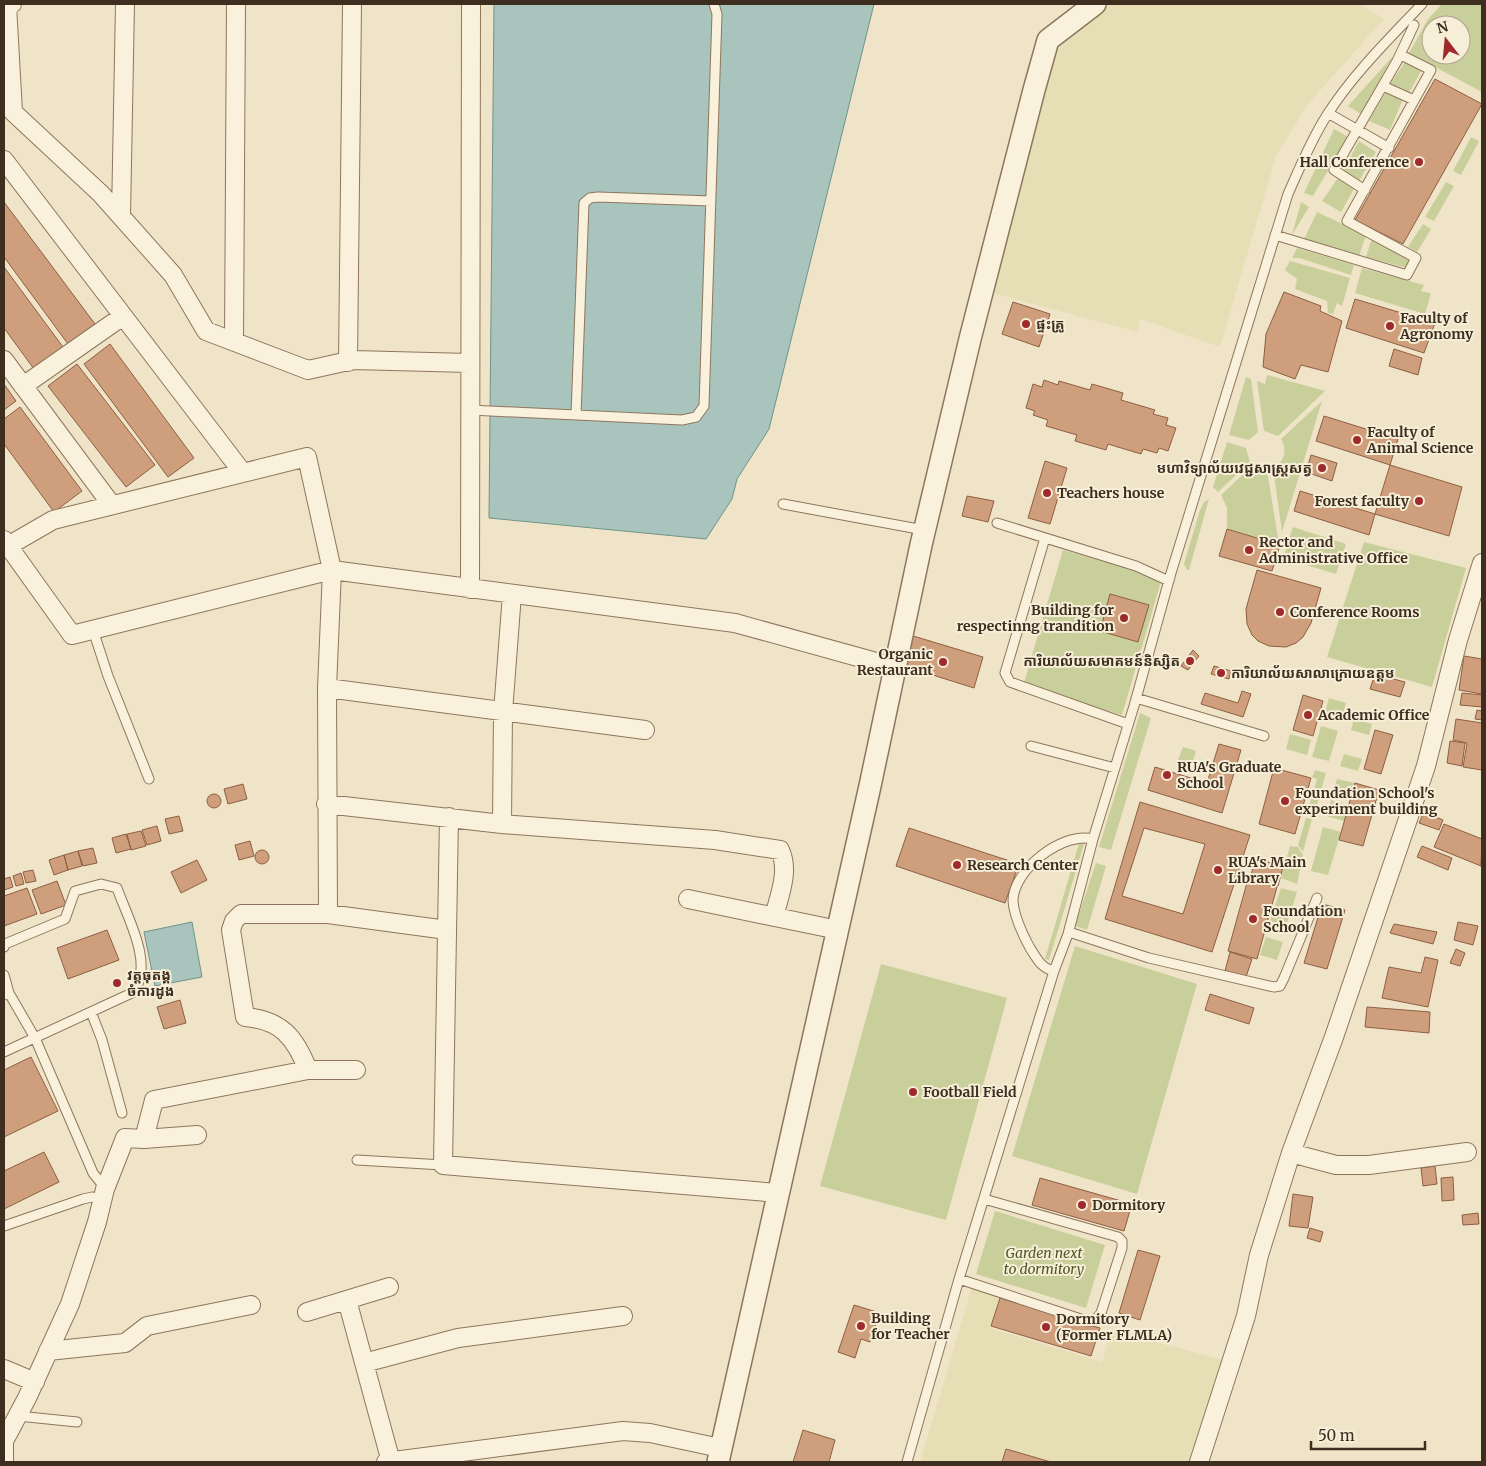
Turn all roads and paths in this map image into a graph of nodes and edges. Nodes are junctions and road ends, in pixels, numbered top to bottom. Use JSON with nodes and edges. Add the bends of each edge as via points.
{"nodes":[{"id":1,"x":12,"y":4,"type":"edge"},
{"id":2,"x":125,"y":4,"type":"edge"},
{"id":3,"x":236,"y":4,"type":"edge"},
{"id":4,"x":352,"y":4,"type":"edge"},
{"id":5,"x":471,"y":4,"type":"edge"},
{"id":6,"x":714,"y":4,"type":"edge"},
{"id":7,"x":1095,"y":4,"type":"edge"},
{"id":8,"x":1422,"y":4,"type":"edge"},
{"id":9,"x":1414,"y":25,"type":"dead end"},
{"id":10,"x":1400,"y":55,"type":"junction"},
{"id":11,"x":1383,"y":86,"type":"junction"},
{"id":12,"x":1414,"y":100,"type":"junction"},
{"id":13,"x":1328,"y":114,"type":"junction"},
{"id":14,"x":1358,"y":130,"type":"junction"},
{"id":15,"x":1389,"y":148,"type":"junction"},
{"id":16,"x":4,"y":160,"type":"edge"},
{"id":17,"x":1365,"y":190,"type":"junction"},
{"id":18,"x":711,"y":201,"type":"junction"},
{"id":19,"x":120,"y":216,"type":"junction"},
{"id":20,"x":1275,"y":235,"type":"junction"},
{"id":21,"x":123,"y":316,"type":"junction"},
{"id":22,"x":234,"y":342,"type":"junction"},
{"id":23,"x":4,"y":360,"type":"edge"},
{"id":24,"x":348,"y":362,"type":"junction"},
{"id":25,"x":469,"y":363,"type":"junction"},
{"id":26,"x":23,"y":386,"type":"junction"},
{"id":27,"x":470,"y":410,"type":"junction"},
{"id":28,"x":576,"y":415,"type":"junction"},
{"id":29,"x":243,"y":473,"type":"junction"},
{"id":30,"x":111,"y":504,"type":"junction"},
{"id":31,"x":783,"y":504,"type":"dead end"},
{"id":32,"x":997,"y":523,"type":"dead end"},
{"id":33,"x":924,"y":530,"type":"junction"},
{"id":34,"x":1045,"y":538,"type":"junction"},
{"id":35,"x":6,"y":543,"type":"edge"},
{"id":36,"x":1482,"y":563,"type":"edge"},
{"id":37,"x":332,"y":570,"type":"junction"},
{"id":38,"x":1169,"y":581,"type":"junction"},
{"id":39,"x":470,"y":589,"type":"junction"},
{"id":40,"x":512,"y":594,"type":"junction"},
{"id":41,"x":93,"y":630,"type":"junction"},
{"id":42,"x":894,"y":666,"type":"junction"},
{"id":43,"x":327,"y":688,"type":"junction"},
{"id":44,"x":1136,"y":698,"type":"junction"},
{"id":45,"x":503,"y":712,"type":"junction"},
{"id":46,"x":1128,"y":724,"type":"junction"},
{"id":47,"x":645,"y":730,"type":"dead end"},
{"id":48,"x":1264,"y":736,"type":"dead end"},
{"id":49,"x":1031,"y":746,"type":"dead end"},
{"id":50,"x":1115,"y":768,"type":"junction"},
{"id":51,"x":148,"y":779,"type":"dead end"},
{"id":52,"x":326,"y":804,"type":"junction"},
{"id":53,"x":449,"y":817,"type":"junction"},
{"id":54,"x":502,"y":824,"type":"junction"},
{"id":55,"x":1094,"y":838,"type":"junction"},
{"id":56,"x":1317,"y":898,"type":"dead end"},
{"id":57,"x":688,"y":899,"type":"dead end"},
{"id":58,"x":328,"y":914,"type":"junction"},
{"id":59,"x":774,"y":917,"type":"junction"},
{"id":60,"x":447,"y":930,"type":"junction"},
{"id":61,"x":838,"y":930,"type":"junction"},
{"id":62,"x":1069,"y":932,"type":"junction"},
{"id":63,"x":4,"y":947,"type":"edge"},
{"id":64,"x":1054,"y":971,"type":"junction"},
{"id":65,"x":4,"y":975,"type":"edge"},
{"id":66,"x":6,"y":994,"type":"edge"},
{"id":67,"x":91,"y":1012,"type":"junction"},
{"id":68,"x":36,"y":1038,"type":"junction"},
{"id":69,"x":4,"y":1052,"type":"edge"},
{"id":70,"x":308,"y":1070,"type":"junction"},
{"id":71,"x":356,"y":1070,"type":"dead end"},
{"id":72,"x":122,"y":1113,"type":"dead end"},
{"id":73,"x":197,"y":1135,"type":"dead end"},
{"id":74,"x":144,"y":1138,"type":"junction"},
{"id":75,"x":1467,"y":1152,"type":"dead end"},
{"id":76,"x":1291,"y":1153,"type":"junction"},
{"id":77,"x":357,"y":1160,"type":"dead end"},
{"id":78,"x":443,"y":1165,"type":"junction"},
{"id":79,"x":778,"y":1193,"type":"junction"},
{"id":80,"x":104,"y":1194,"type":"junction"},
{"id":81,"x":984,"y":1199,"type":"junction"},
{"id":82,"x":4,"y":1226,"type":"edge"},
{"id":83,"x":959,"y":1279,"type":"junction"},
{"id":84,"x":389,"y":1287,"type":"dead end"},
{"id":85,"x":347,"y":1300,"type":"junction"},
{"id":86,"x":251,"y":1305,"type":"dead end"},
{"id":87,"x":307,"y":1312,"type":"dead end"},
{"id":88,"x":623,"y":1316,"type":"dead end"},
{"id":89,"x":48,"y":1351,"type":"junction"},
{"id":90,"x":364,"y":1363,"type":"junction"},
{"id":91,"x":4,"y":1369,"type":"edge"},
{"id":92,"x":35,"y":1382,"type":"junction"},
{"id":93,"x":18,"y":1416,"type":"junction"},
{"id":94,"x":78,"y":1422,"type":"dead end"},
{"id":95,"x":719,"y":1455,"type":"edge"},
{"id":96,"x":4,"y":1462,"type":"edge"},
{"id":97,"x":388,"y":1462,"type":"edge"},
{"id":98,"x":906,"y":1462,"type":"edge"},
{"id":99,"x":1200,"y":1462,"type":"edge"}],
"edges":[{"from":1,"to":19,"type":"street","via":[[8,5],[13,112],[101,194]]},
{"from":2,"to":19,"type":"street"},
{"from":3,"to":22,"type":"street"},
{"from":4,"to":24,"type":"street"},
{"from":5,"to":25,"type":"street"},
{"from":6,"to":18,"type":"lane","via":[[717,14]]},
{"from":7,"to":33,"type":"street","via":[[1048,40],[972,330]]},
{"from":8,"to":13,"type":"lane","via":[[1363,68]]},
{"from":9,"to":10,"type":"lane"},
{"from":10,"to":11,"type":"lane"},
{"from":10,"to":12,"type":"lane","via":[[1431,70]]},
{"from":11,"to":12,"type":"lane"},
{"from":11,"to":14,"type":"lane"},
{"from":12,"to":15,"type":"lane"},
{"from":13,"to":14,"type":"lane"},
{"from":13,"to":20,"type":"lane","via":[[1307,149]]},
{"from":14,"to":15,"type":"lane"},
{"from":14,"to":17,"type":"lane","via":[[1334,170]]},
{"from":15,"to":17,"type":"lane"},
{"from":16,"to":21,"type":"street"},
{"from":17,"to":20,"type":"lane","via":[[1348,221],[1416,258],[1407,275]]},
{"from":18,"to":28,"type":"lane","via":[[704,406],[696,417],[682,420]]},
{"from":18,"to":28,"type":"lane","via":[[598,197],[584,203]]},
{"from":19,"to":22,"type":"street","via":[[173,275],[206,331]]},
{"from":20,"to":38,"type":"lane"},
{"from":21,"to":26,"type":"street"},
{"from":21,"to":29,"type":"street"},
{"from":22,"to":24,"type":"street","via":[[308,370]]},
{"from":23,"to":26,"type":"street"},
{"from":24,"to":25,"type":"street"},
{"from":25,"to":27,"type":"street"},
{"from":26,"to":30,"type":"street"},
{"from":27,"to":28,"type":"lane"},
{"from":27,"to":39,"type":"street"},
{"from":29,"to":30,"type":"street"},
{"from":29,"to":37,"type":"street","via":[[308,457]]},
{"from":30,"to":35,"type":"street","via":[[53,520]]},
{"from":31,"to":33,"type":"lane"},
{"from":32,"to":34,"type":"lane"},
{"from":33,"to":42,"type":"street"},
{"from":34,"to":38,"type":"lane","via":[[1136,566]]},
{"from":34,"to":46,"type":"lane","via":[[1006,678]]},
{"from":35,"to":41,"type":"street","via":[[72,635]]},
{"from":36,"to":76,"type":"street","via":[[1458,640],[1426,766],[1334,1038]]},
{"from":37,"to":39,"type":"street"},
{"from":37,"to":41,"type":"street"},
{"from":37,"to":43,"type":"street"},
{"from":38,"to":44,"type":"lane"},
{"from":39,"to":40,"type":"street"},
{"from":40,"to":42,"type":"street","via":[[735,622]]},
{"from":40,"to":45,"type":"street"},
{"from":41,"to":51,"type":"lane"},
{"from":42,"to":61,"type":"street"},
{"from":43,"to":45,"type":"street"},
{"from":43,"to":52,"type":"street"},
{"from":44,"to":46,"type":"lane"},
{"from":44,"to":48,"type":"lane"},
{"from":45,"to":47,"type":"street"},
{"from":45,"to":54,"type":"street"},
{"from":46,"to":50,"type":"lane"},
{"from":49,"to":50,"type":"lane"},
{"from":50,"to":55,"type":"lane"},
{"from":52,"to":53,"type":"street"},
{"from":52,"to":58,"type":"street"},
{"from":53,"to":54,"type":"street"},
{"from":53,"to":60,"type":"street"},
{"from":54,"to":59,"type":"street","via":[[715,840],[780,850],[784,860],[784,878]]},
{"from":55,"to":62,"type":"lane"},
{"from":55,"to":64,"type":"lane","via":[[1080,836],[1038,858],[1022,875],[1013,900],[1026,941],[1040,965]]},
{"from":56,"to":62,"type":"lane","via":[[1284,978],[1280,986],[1274,987],[1149,958]]},
{"from":57,"to":59,"type":"street"},
{"from":58,"to":60,"type":"street"},
{"from":58,"to":70,"type":"street","via":[[241,914],[230,930],[245,1017],[272,1022],[286,1032],[300,1048]]},
{"from":59,"to":61,"type":"street"},
{"from":60,"to":78,"type":"street"},
{"from":61,"to":79,"type":"street"},
{"from":62,"to":64,"type":"lane"},
{"from":63,"to":67,"type":"lane","via":[[65,919],[75,891],[101,884],[117,888],[140,955],[140,982],[134,992]]},
{"from":64,"to":81,"type":"lane"},
{"from":65,"to":66,"type":"lane"},
{"from":66,"to":68,"type":"lane"},
{"from":67,"to":68,"type":"lane"},
{"from":67,"to":72,"type":"lane"},
{"from":68,"to":69,"type":"lane"},
{"from":68,"to":80,"type":"lane"},
{"from":70,"to":71,"type":"street"},
{"from":70,"to":74,"type":"street","via":[[154,1100]]},
{"from":73,"to":74,"type":"street"},
{"from":74,"to":80,"type":"street","via":[[125,1138]]},
{"from":75,"to":76,"type":"street","via":[[1369,1165],[1336,1165]]},
{"from":76,"to":99,"type":"street","via":[[1259,1255],[1246,1316]]},
{"from":77,"to":78,"type":"lane"},
{"from":78,"to":79,"type":"street"},
{"from":79,"to":95,"type":"street"},
{"from":80,"to":82,"type":"lane"},
{"from":80,"to":89,"type":"street","via":[[70,1304]]},
{"from":81,"to":83,"type":"lane"},
{"from":81,"to":83,"type":"lane","via":[[1118,1237],[1122,1248],[1101,1313],[1094,1320],[1087,1321]]},
{"from":83,"to":98,"type":"lane"},
{"from":84,"to":85,"type":"street"},
{"from":85,"to":87,"type":"street"},
{"from":85,"to":90,"type":"street"},
{"from":86,"to":89,"type":"street","via":[[148,1326],[124,1343]]},
{"from":88,"to":90,"type":"street","via":[[458,1338]]},
{"from":89,"to":92,"type":"street"},
{"from":90,"to":97,"type":"street"},
{"from":91,"to":92,"type":"street"},
{"from":92,"to":93,"type":"street"},
{"from":93,"to":94,"type":"lane"},
{"from":93,"to":96,"type":"street","via":[[4,1441]]},
{"from":95,"to":97,"type":"street","via":[[650,1433],[623,1431]]}]}
